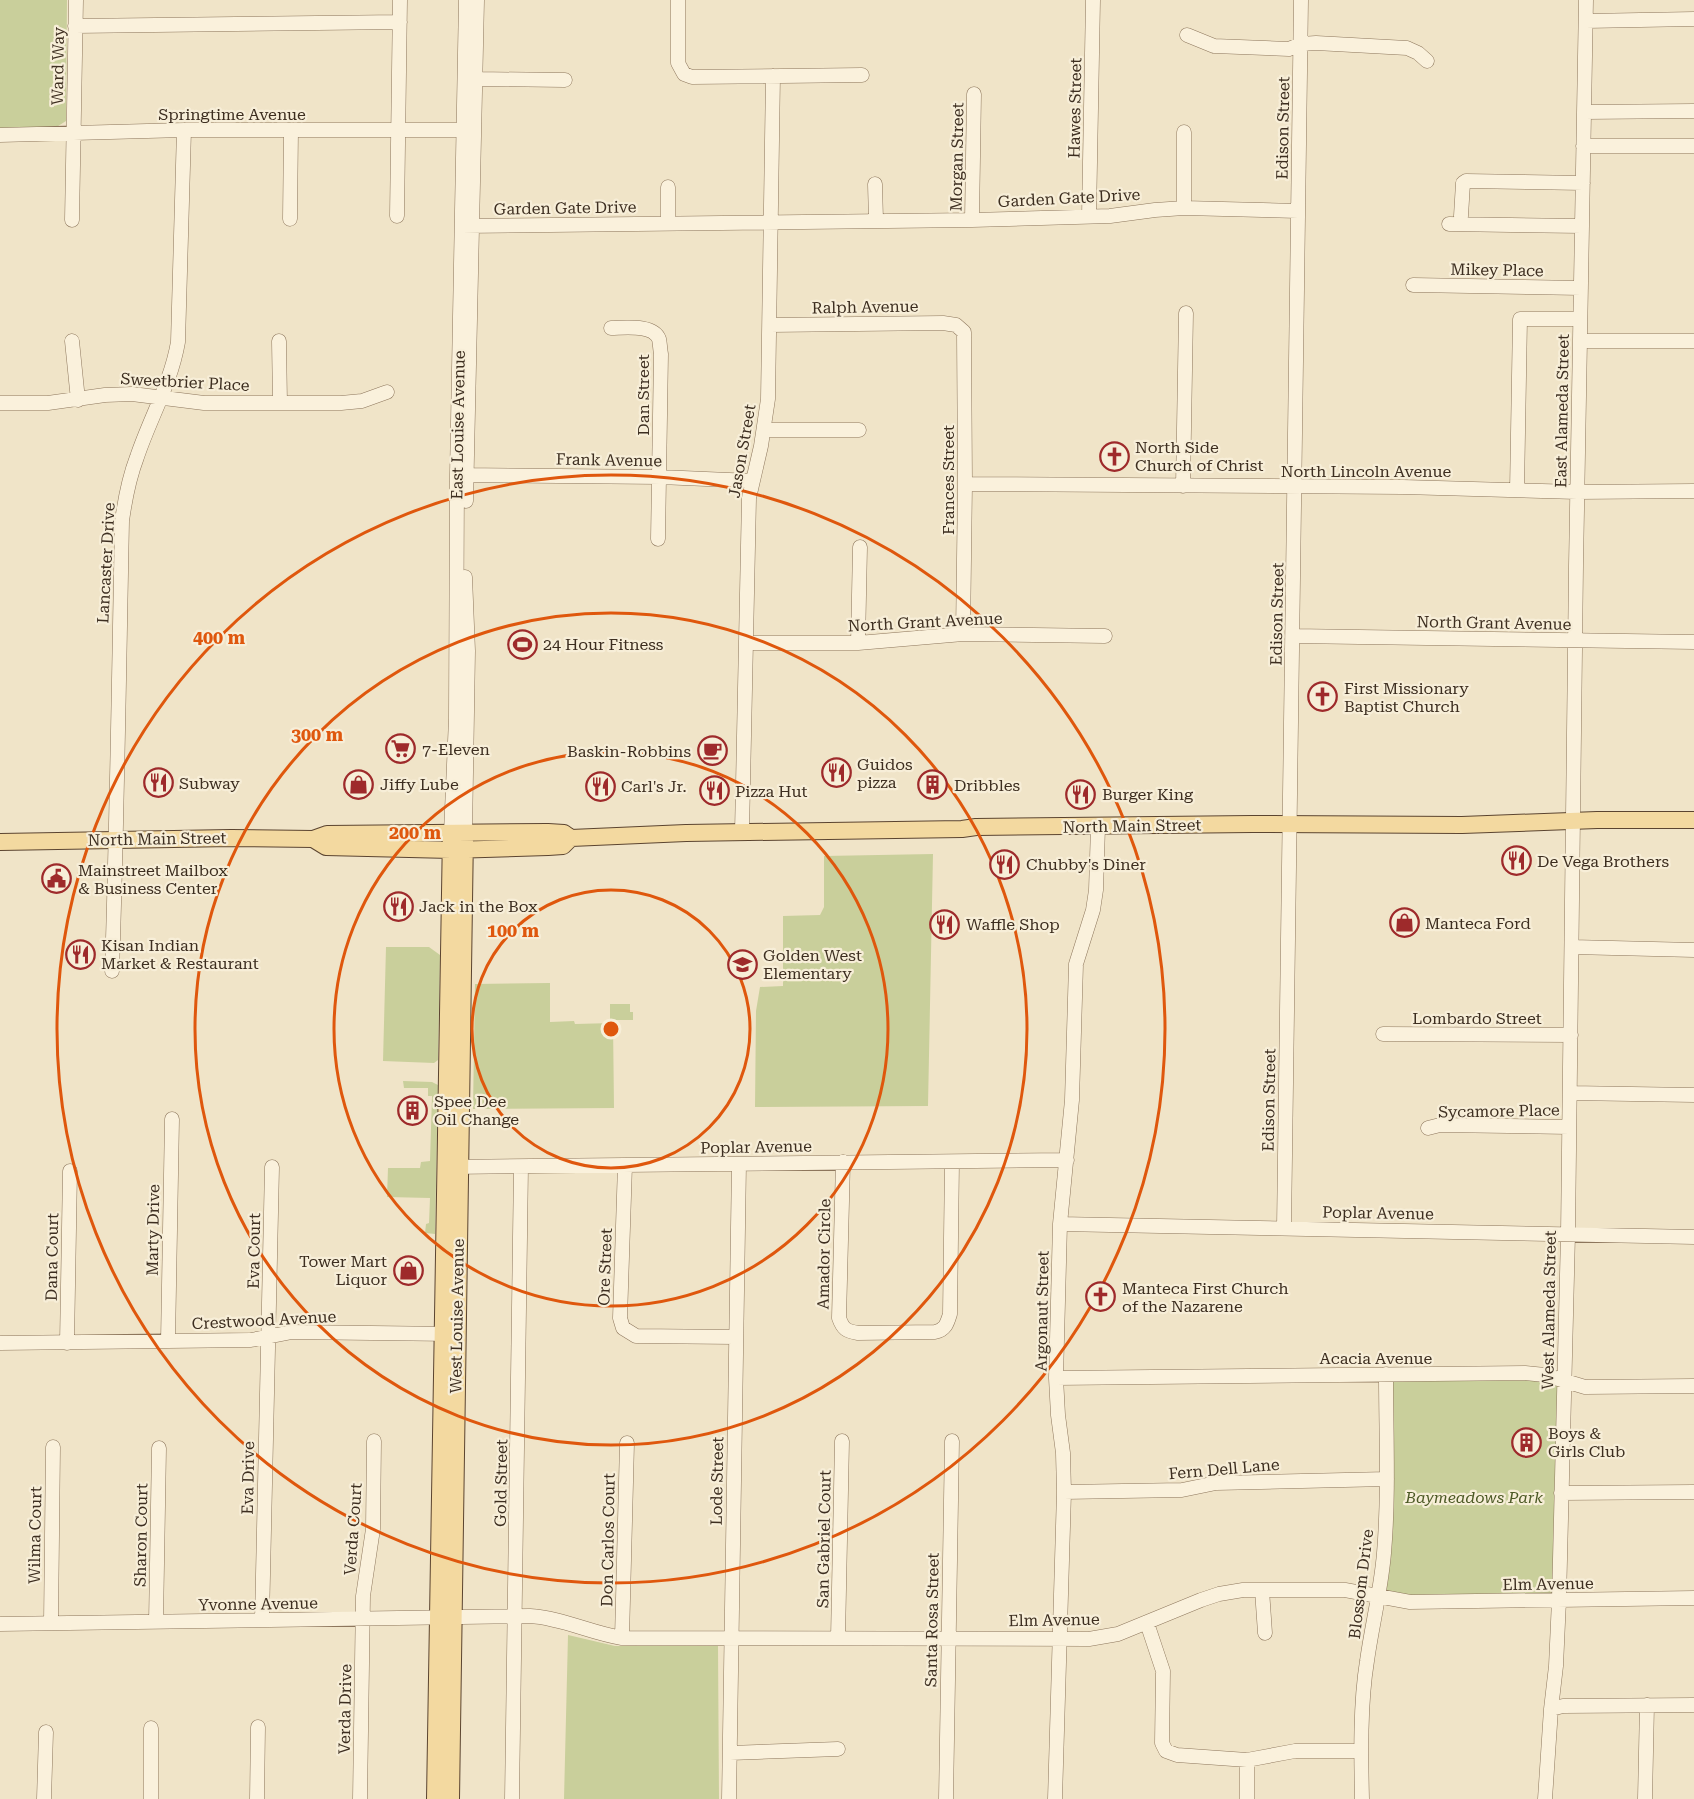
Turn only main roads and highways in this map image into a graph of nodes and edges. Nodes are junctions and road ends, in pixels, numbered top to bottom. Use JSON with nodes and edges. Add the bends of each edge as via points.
{"nodes":[{"id":1,"x":1694,"y":820,"type":"edge"},
{"id":2,"x":458,"y":841,"type":"junction"},
{"id":3,"x":0,"y":842,"type":"edge"},
{"id":4,"x":445,"y":1618,"type":"junction"},
{"id":5,"x":435,"y":1799,"type":"edge"},
{"id":6,"x":451,"y":1799,"type":"edge"}],
"edges":[{"from":1,"to":2,"type":"main road","name":"North Main Street","via":[[686,833],[571,838],[563,846],[555,847]]},
{"from":2,"to":3,"type":"main road","name":"North Main Street","via":[[326,847],[313,839]]},
{"from":2,"to":4,"type":"main road","name":"West Louise Avenue"},
{"from":4,"to":5,"type":"main road","name":"West Louise Avenue"},
{"from":4,"to":6,"type":"main road","name":"West Louise Avenue"}]}
